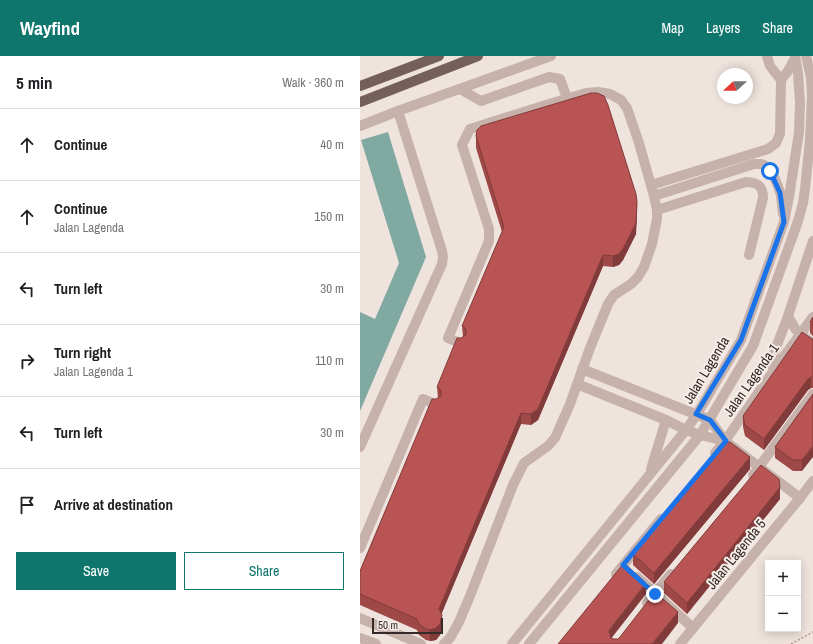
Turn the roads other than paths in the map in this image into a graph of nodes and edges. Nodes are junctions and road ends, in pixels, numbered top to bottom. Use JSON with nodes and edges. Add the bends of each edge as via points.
{"nodes":[{"id":1,"x":439,"y":56,"type":"edge"},
{"id":2,"x":478,"y":56,"type":"edge"},
{"id":3,"x":551,"y":56,"type":"edge"},
{"id":4,"x":767,"y":56,"type":"edge"},
{"id":5,"x":806,"y":56,"type":"edge"},
{"id":6,"x":795,"y":57,"type":"edge"},
{"id":7,"x":781,"y":80,"type":"junction"},
{"id":8,"x":360,"y":86,"type":"edge"},
{"id":9,"x":460,"y":89,"type":"junction"},
{"id":10,"x":566,"y":98,"type":"junction"},
{"id":11,"x":360,"y":102,"type":"edge"},
{"id":12,"x":398,"y":111,"type":"junction"},
{"id":13,"x":360,"y":126,"type":"edge"},
{"id":14,"x":799,"y":132,"type":"junction"},
{"id":15,"x":810,"y":144,"type":"edge"},
{"id":16,"x":796,"y":154,"type":"junction"},
{"id":17,"x":651,"y":185,"type":"junction"},
{"id":18,"x":654,"y":196,"type":"junction"},
{"id":19,"x":657,"y":210,"type":"junction"},
{"id":20,"x":784,"y":222,"type":"junction"},
{"id":21,"x":813,"y":240,"type":"edge"},
{"id":22,"x":749,"y":255,"type":"dead end"},
{"id":23,"x":788,"y":316,"type":"junction"},
{"id":24,"x":813,"y":317,"type":"edge"},
{"id":25,"x":800,"y":334,"type":"junction"},
{"id":26,"x":460,"y":343,"type":"edge"},
{"id":27,"x":813,"y":344,"type":"edge"},
{"id":28,"x":582,"y":369,"type":"junction"},
{"id":29,"x":774,"y":370,"type":"junction"},
{"id":30,"x":577,"y":384,"type":"junction"},
{"id":31,"x":813,"y":394,"type":"edge"},
{"id":32,"x":435,"y":404,"type":"edge"},
{"id":33,"x":696,"y":414,"type":"junction"},
{"id":34,"x":666,"y":420,"type":"junction"},
{"id":35,"x":710,"y":420,"type":"junction"},
{"id":36,"x":686,"y":430,"type":"junction"},
{"id":37,"x":700,"y":435,"type":"junction"},
{"id":38,"x":726,"y":441,"type":"junction"},
{"id":39,"x":360,"y":447,"type":"edge"},
{"id":40,"x":711,"y":458,"type":"edge"},
{"id":41,"x":760,"y":467,"type":"junction"},
{"id":42,"x":650,"y":475,"type":"junction"},
{"id":43,"x":813,"y":481,"type":"edge"},
{"id":44,"x":745,"y":485,"type":"edge"},
{"id":45,"x":800,"y":498,"type":"junction"},
{"id":46,"x":667,"y":512,"type":"edge"},
{"id":47,"x":360,"y":548,"type":"edge"},
{"id":48,"x":623,"y":565,"type":"junction"},
{"id":49,"x":675,"y":569,"type":"edge"},
{"id":50,"x":608,"y":583,"type":"edge"},
{"id":51,"x":655,"y":594,"type":"junction"},
{"id":52,"x":642,"y":610,"type":"edge"},
{"id":53,"x":360,"y":618,"type":"edge"},
{"id":54,"x":693,"y":628,"type":"junction"},
{"id":55,"x":360,"y":638,"type":"edge"},
{"id":56,"x":418,"y":643,"type":"edge"},
{"id":57,"x":376,"y":644,"type":"edge"},
{"id":58,"x":444,"y":644,"type":"edge"},
{"id":59,"x":512,"y":644,"type":"edge"},
{"id":60,"x":529,"y":644,"type":"edge"},
{"id":61,"x":680,"y":644,"type":"edge"}],
"edges":[{"from":1,"to":8,"type":"main road"},
{"from":2,"to":11,"type":"main road"},
{"from":3,"to":9,"type":"street"},
{"from":4,"to":7,"type":"street","via":[[770,66]]},
{"from":5,"to":15,"type":"street","name":"Jalan Lagenda","via":[[812,96]]},
{"from":6,"to":7,"type":"street"},
{"from":6,"to":14,"type":"street","name":"Jalan Lagenda","via":[[800,103]]},
{"from":7,"to":17,"type":"street","via":[[780,134],[776,143],[768,149]]},
{"from":9,"to":10,"type":"street","via":[[481,101],[549,77],[560,79]]},
{"from":9,"to":12,"type":"street"},
{"from":10,"to":17,"type":"street","via":[[598,92],[610,94],[621,100],[632,121]]},
{"from":10,"to":26,"type":"street","via":[[470,129],[462,144],[489,229],[489,241],[448,338]]},
{"from":12,"to":13,"type":"street"},
{"from":12,"to":39,"type":"street","via":[[443,257]]},
{"from":14,"to":15,"type":"street"},
{"from":14,"to":16,"type":"street","name":"Jalan Lagenda"},
{"from":15,"to":16,"type":"street"},
{"from":15,"to":35,"type":"street","name":"Jalan Lagenda","via":[[798,221],[753,346]]},
{"from":16,"to":20,"type":"street","name":"Jalan Lagenda"},
{"from":17,"to":18,"type":"street"},
{"from":18,"to":19,"type":"street"},
{"from":18,"to":20,"type":"street","via":[[760,164],[770,171],[780,193]]},
{"from":19,"to":22,"type":"street","via":[[746,182],[754,182],[761,188],[763,198]]},
{"from":19,"to":28,"type":"street","via":[[656,230],[644,267],[638,277],[614,295],[608,304]]},
{"from":20,"to":33,"type":"street","name":"Jalan Lagenda","via":[[741,340]]},
{"from":21,"to":23,"type":"street"},
{"from":23,"to":25,"type":"street"},
{"from":23,"to":29,"type":"street","via":[[772,360]]},
{"from":24,"to":25,"type":"street","name":"Jalan Lagenda 1"},
{"from":25,"to":27,"type":"street"},
{"from":25,"to":29,"type":"street","name":"Jalan Lagenda 1"},
{"from":28,"to":30,"type":"street"},
{"from":28,"to":33,"type":"street"},
{"from":29,"to":38,"type":"street","name":"Jalan Lagenda 1"},
{"from":30,"to":34,"type":"street"},
{"from":30,"to":58,"type":"street","via":[[555,438],[524,463],[513,484],[459,622]]},
{"from":31,"to":41,"type":"street"},
{"from":32,"to":47,"type":"street","via":[[423,399]]},
{"from":33,"to":35,"type":"street"},
{"from":33,"to":36,"type":"street","name":"Jalan Lagenda"},
{"from":34,"to":36,"type":"street"},
{"from":34,"to":42,"type":"street"},
{"from":35,"to":37,"type":"street","name":"Jalan Lagenda"},
{"from":35,"to":38,"type":"street"},
{"from":36,"to":37,"type":"street"},
{"from":36,"to":42,"type":"street","name":"Jalan Lagenda"},
{"from":37,"to":38,"type":"street"},
{"from":37,"to":60,"type":"street","name":"Jalan Lagenda"},
{"from":38,"to":40,"type":"street","name":"Jalan Lagenda 1"},
{"from":38,"to":41,"type":"street"},
{"from":41,"to":44,"type":"street"},
{"from":41,"to":45,"type":"street"},
{"from":42,"to":59,"type":"street","name":"Jalan Lagenda"},
{"from":43,"to":45,"type":"street","name":"Jalan Lagenda 5"},
{"from":45,"to":54,"type":"street","name":"Jalan Lagenda 5"},
{"from":46,"to":48,"type":"street"},
{"from":48,"to":50,"type":"street"},
{"from":48,"to":51,"type":"street"},
{"from":49,"to":51,"type":"street"},
{"from":51,"to":52,"type":"street"},
{"from":51,"to":54,"type":"street"},
{"from":53,"to":56,"type":"street"},
{"from":54,"to":61,"type":"street","name":"Jalan Lagenda 5"},
{"from":55,"to":57,"type":"street"}]}
